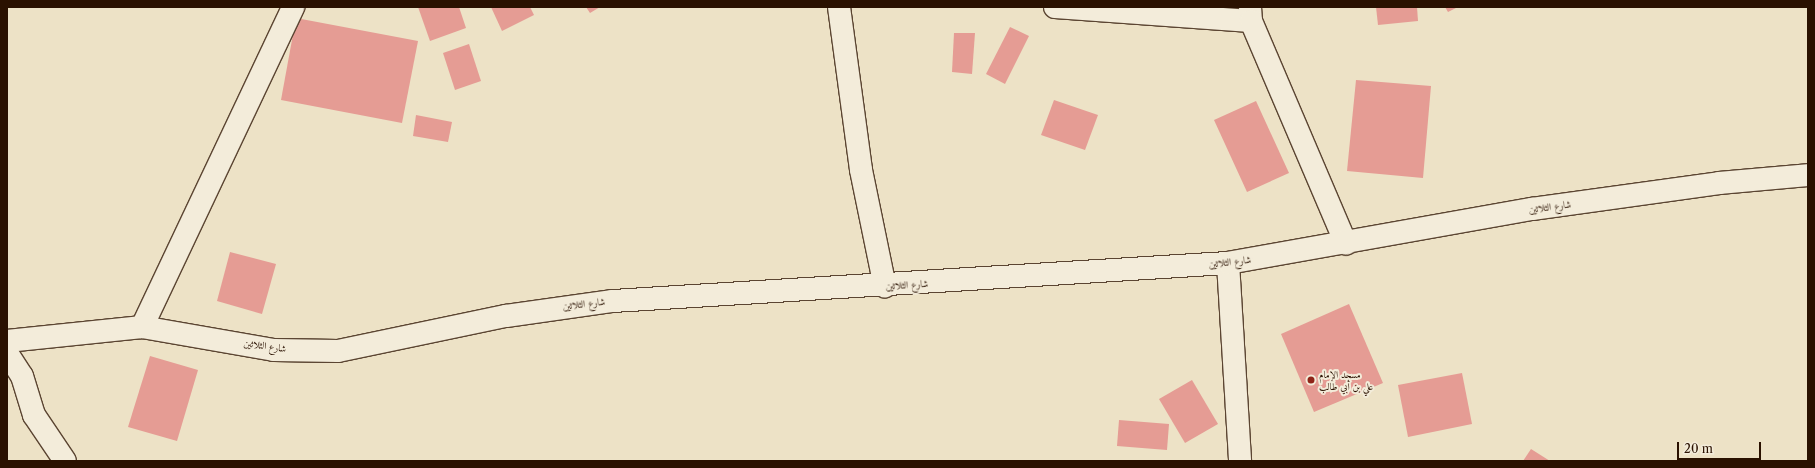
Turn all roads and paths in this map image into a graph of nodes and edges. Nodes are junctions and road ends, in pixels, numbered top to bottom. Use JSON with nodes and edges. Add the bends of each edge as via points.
{"nodes":[{"id":1,"x":293,"y":7,"type":"edge"},
{"id":2,"x":839,"y":7,"type":"edge"},
{"id":3,"x":1055,"y":7,"type":"edge"},
{"id":4,"x":1251,"y":14,"type":"edge"},
{"id":5,"x":1808,"y":175,"type":"edge"},
{"id":6,"x":1346,"y":244,"type":"junction"},
{"id":7,"x":1228,"y":263,"type":"junction"},
{"id":8,"x":885,"y":287,"type":"junction"},
{"id":9,"x":142,"y":327,"type":"junction"},
{"id":10,"x":7,"y":341,"type":"edge"},
{"id":11,"x":7,"y":353,"type":"edge"},
{"id":12,"x":65,"y":461,"type":"edge"},
{"id":13,"x":1240,"y":461,"type":"edge"}],
"edges":[{"from":1,"to":9,"type":"street"},
{"from":2,"to":8,"type":"street","via":[[861,170]]},
{"from":3,"to":4,"type":"street"},
{"from":4,"to":6,"type":"street"},
{"from":5,"to":6,"type":"street","name":"شارع الثلاثين","via":[[1532,209]]},
{"from":6,"to":7,"type":"street","name":"شارع الثلاثين"},
{"from":7,"to":8,"type":"street","name":"شارع الثلاثين"},
{"from":7,"to":13,"type":"street"},
{"from":8,"to":9,"type":"street","name":"شارع الثلاثين","via":[[667,297],[567,306],[338,351],[274,350]]},
{"from":9,"to":10,"type":"street","name":"شارع الثلاثين"},
{"from":11,"to":12,"type":"street","via":[[22,376],[34,415]]}]}
